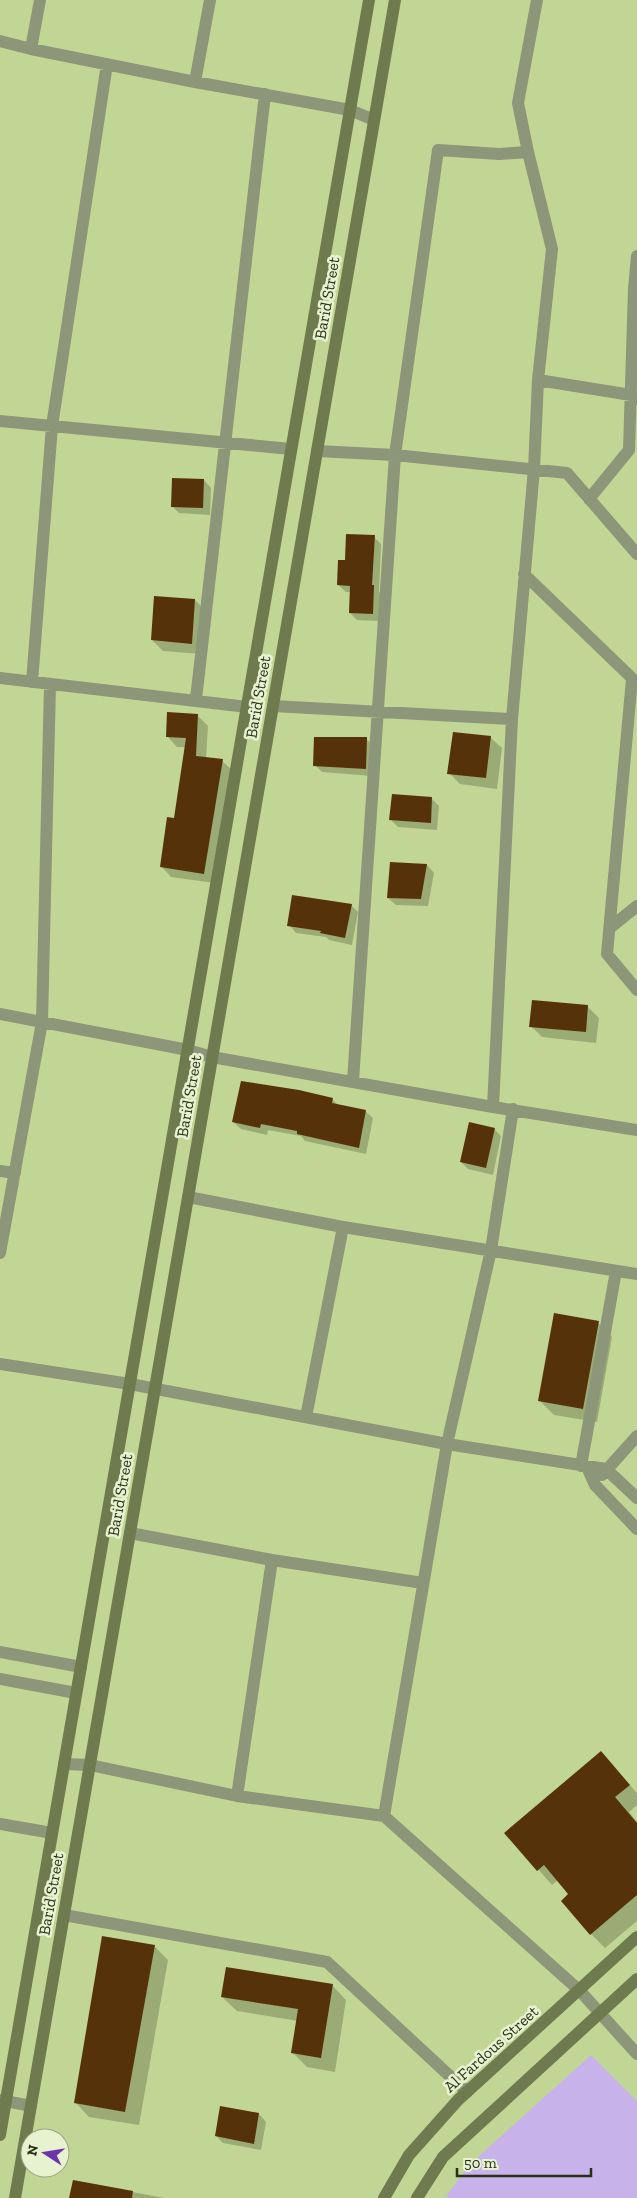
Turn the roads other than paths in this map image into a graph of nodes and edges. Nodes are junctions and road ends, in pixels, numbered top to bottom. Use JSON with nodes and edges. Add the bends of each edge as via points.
{"nodes":[{"id":1,"x":40,"y":0,"type":"edge"},
{"id":2,"x":210,"y":0,"type":"edge"},
{"id":3,"x":369,"y":0,"type":"edge"},
{"id":4,"x":395,"y":0,"type":"edge"},
{"id":5,"x":537,"y":0,"type":"edge"},
{"id":6,"x":0,"y":41,"type":"edge"},
{"id":7,"x":31,"y":49,"type":"junction"},
{"id":8,"x":107,"y":64,"type":"junction"},
{"id":9,"x":196,"y":82,"type":"junction"},
{"id":10,"x":265,"y":94,"type":"junction"},
{"id":11,"x":350,"y":110,"type":"junction"},
{"id":12,"x":374,"y":120,"type":"junction"},
{"id":13,"x":528,"y":152,"type":"junction"},
{"id":14,"x":637,"y":256,"type":"edge"},
{"id":15,"x":635,"y":289,"type":"edge"},
{"id":16,"x":538,"y":380,"type":"junction"},
{"id":17,"x":634,"y":397,"type":"edge"},
{"id":18,"x":0,"y":421,"type":"edge"},
{"id":19,"x":52,"y":426,"type":"junction"},
{"id":20,"x":226,"y":442,"type":"junction"},
{"id":21,"x":291,"y":449,"type":"junction"},
{"id":22,"x":633,"y":450,"type":"edge"},
{"id":23,"x":317,"y":451,"type":"junction"},
{"id":24,"x":395,"y":455,"type":"junction"},
{"id":25,"x":534,"y":470,"type":"junction"},
{"id":26,"x":589,"y":499,"type":"junction"},
{"id":27,"x":637,"y":554,"type":"edge"},
{"id":28,"x":524,"y":574,"type":"junction"},
{"id":29,"x":0,"y":678,"type":"edge"},
{"id":30,"x":635,"y":681,"type":"edge"},
{"id":31,"x":32,"y":682,"type":"junction"},
{"id":32,"x":50,"y":684,"type":"junction"},
{"id":33,"x":196,"y":699,"type":"junction"},
{"id":34,"x":273,"y":706,"type":"junction"},
{"id":35,"x":247,"y":707,"type":"junction"},
{"id":36,"x":377,"y":713,"type":"junction"},
{"id":37,"x":512,"y":719,"type":"junction"},
{"id":38,"x":637,"y":906,"type":"edge"},
{"id":39,"x":611,"y":926,"type":"junction"},
{"id":40,"x":637,"y":990,"type":"edge"},
{"id":41,"x":0,"y":1014,"type":"edge"},
{"id":42,"x":42,"y":1022,"type":"junction"},
{"id":43,"x":188,"y":1050,"type":"junction"},
{"id":44,"x":212,"y":1057,"type":"junction"},
{"id":45,"x":353,"y":1081,"type":"junction"},
{"id":46,"x":492,"y":1107,"type":"junction"},
{"id":47,"x":513,"y":1109,"type":"junction"},
{"id":48,"x":637,"y":1130,"type":"edge"},
{"id":49,"x":0,"y":1171,"type":"edge"},
{"id":50,"x":15,"y":1173,"type":"junction"},
{"id":51,"x":188,"y":1197,"type":"junction"},
{"id":52,"x":4,"y":1209,"type":"edge"},
{"id":53,"x":343,"y":1227,"type":"junction"},
{"id":54,"x":491,"y":1250,"type":"junction"},
{"id":55,"x":0,"y":1253,"type":"edge"},
{"id":56,"x":616,"y":1271,"type":"junction"},
{"id":57,"x":637,"y":1274,"type":"edge"},
{"id":58,"x":0,"y":1364,"type":"edge"},
{"id":59,"x":130,"y":1384,"type":"junction"},
{"id":60,"x":155,"y":1388,"type":"junction"},
{"id":61,"x":306,"y":1417,"type":"junction"},
{"id":62,"x":637,"y":1436,"type":"edge"},
{"id":63,"x":447,"y":1444,"type":"junction"},
{"id":64,"x":584,"y":1466,"type":"junction"},
{"id":65,"x":606,"y":1469,"type":"junction"},
{"id":66,"x":595,"y":1485,"type":"junction"},
{"id":67,"x":637,"y":1498,"type":"edge"},
{"id":68,"x":637,"y":1529,"type":"edge"},
{"id":69,"x":130,"y":1533,"type":"junction"},
{"id":70,"x":272,"y":1560,"type":"junction"},
{"id":71,"x":423,"y":1583,"type":"junction"},
{"id":72,"x":0,"y":1652,"type":"edge"},
{"id":73,"x":81,"y":1667,"type":"junction"},
{"id":74,"x":0,"y":1679,"type":"edge"},
{"id":75,"x":76,"y":1693,"type":"junction"},
{"id":76,"x":64,"y":1764,"type":"junction"},
{"id":77,"x":90,"y":1765,"type":"junction"},
{"id":78,"x":236,"y":1796,"type":"junction"},
{"id":79,"x":384,"y":1816,"type":"junction"},
{"id":80,"x":0,"y":1824,"type":"edge"},
{"id":81,"x":52,"y":1833,"type":"junction"},
{"id":82,"x":64,"y":1915,"type":"junction"},
{"id":83,"x":637,"y":1937,"type":"edge"},
{"id":84,"x":637,"y":1979,"type":"edge"},
{"id":85,"x":580,"y":1991,"type":"junction"},
{"id":86,"x":600,"y":2014,"type":"junction"},
{"id":87,"x":637,"y":2054,"type":"edge"},
{"id":88,"x":467,"y":2092,"type":"junction"},
{"id":89,"x":3,"y":2100,"type":"edge"},
{"id":90,"x":31,"y":2106,"type":"junction"},
{"id":91,"x":0,"y":2135,"type":"edge"},
{"id":92,"x":15,"y":2198,"type":"edge"},
{"id":93,"x":384,"y":2198,"type":"edge"},
{"id":94,"x":417,"y":2198,"type":"edge"}],
"edges":[{"from":1,"to":7,"type":"street"},
{"from":2,"to":9,"type":"street"},
{"from":3,"to":11,"type":"main road","name":"Barid Street"},
{"from":4,"to":12,"type":"main road","name":"Barid Street"},
{"from":5,"to":13,"type":"street","via":[[518,103]]},
{"from":6,"to":7,"type":"street"},
{"from":7,"to":8,"type":"street"},
{"from":8,"to":9,"type":"street"},
{"from":8,"to":19,"type":"street"},
{"from":9,"to":10,"type":"street"},
{"from":10,"to":11,"type":"street"},
{"from":10,"to":20,"type":"street"},
{"from":11,"to":12,"type":"street"},
{"from":11,"to":21,"type":"main road","name":"Barid Street"},
{"from":12,"to":23,"type":"main road","name":"Barid Street"},
{"from":13,"to":16,"type":"street","via":[[552,249]]},
{"from":13,"to":24,"type":"street","via":[[500,154],[438,150]]},
{"from":14,"to":15,"type":"street"},
{"from":15,"to":17,"type":"street"},
{"from":16,"to":17,"type":"street"},
{"from":16,"to":25,"type":"street"},
{"from":17,"to":22,"type":"street"},
{"from":18,"to":19,"type":"street"},
{"from":19,"to":20,"type":"street"},
{"from":19,"to":31,"type":"street"},
{"from":20,"to":21,"type":"street"},
{"from":20,"to":33,"type":"street"},
{"from":21,"to":35,"type":"main road","name":"Barid Street"},
{"from":22,"to":26,"type":"street"},
{"from":23,"to":24,"type":"street"},
{"from":23,"to":34,"type":"main road","name":"Barid Street"},
{"from":24,"to":25,"type":"street"},
{"from":24,"to":36,"type":"street"},
{"from":25,"to":26,"type":"street","via":[[567,473]]},
{"from":25,"to":28,"type":"street"},
{"from":26,"to":27,"type":"street"},
{"from":28,"to":30,"type":"street"},
{"from":28,"to":37,"type":"street"},
{"from":29,"to":31,"type":"street"},
{"from":30,"to":39,"type":"street"},
{"from":31,"to":32,"type":"street"},
{"from":32,"to":33,"type":"street"},
{"from":32,"to":42,"type":"street"},
{"from":33,"to":35,"type":"street"},
{"from":34,"to":36,"type":"street"},
{"from":34,"to":44,"type":"main road","name":"Barid Street"},
{"from":35,"to":43,"type":"main road","name":"Barid Street"},
{"from":36,"to":37,"type":"street"},
{"from":36,"to":45,"type":"street"},
{"from":37,"to":46,"type":"street"},
{"from":38,"to":39,"type":"street"},
{"from":39,"to":40,"type":"street","via":[[607,954]]},
{"from":41,"to":42,"type":"street"},
{"from":42,"to":43,"type":"street"},
{"from":42,"to":50,"type":"street"},
{"from":43,"to":44,"type":"street"},
{"from":43,"to":59,"type":"main road","name":"Barid Street"},
{"from":44,"to":45,"type":"street"},
{"from":44,"to":51,"type":"main road","name":"Barid Street"},
{"from":45,"to":46,"type":"street"},
{"from":46,"to":47,"type":"street"},
{"from":47,"to":48,"type":"street"},
{"from":47,"to":54,"type":"street"},
{"from":49,"to":50,"type":"street"},
{"from":50,"to":52,"type":"street"},
{"from":51,"to":53,"type":"street"},
{"from":51,"to":60,"type":"main road","name":"Barid Street"},
{"from":52,"to":55,"type":"street"},
{"from":53,"to":54,"type":"street"},
{"from":53,"to":61,"type":"street"},
{"from":54,"to":56,"type":"street"},
{"from":54,"to":63,"type":"street"},
{"from":56,"to":57,"type":"street"},
{"from":56,"to":64,"type":"street"},
{"from":58,"to":59,"type":"street"},
{"from":59,"to":60,"type":"street"},
{"from":59,"to":73,"type":"main road","name":"Barid Street"},
{"from":60,"to":61,"type":"street"},
{"from":60,"to":69,"type":"main road","name":"Barid Street"},
{"from":61,"to":63,"type":"street"},
{"from":62,"to":65,"type":"street"},
{"from":63,"to":64,"type":"street"},
{"from":63,"to":71,"type":"street"},
{"from":64,"to":65,"type":"street"},
{"from":64,"to":66,"type":"street"},
{"from":65,"to":66,"type":"street"},
{"from":65,"to":67,"type":"street"},
{"from":66,"to":68,"type":"street"},
{"from":69,"to":70,"type":"street"},
{"from":69,"to":77,"type":"main road","name":"Barid Street"},
{"from":70,"to":71,"type":"street"},
{"from":70,"to":78,"type":"street"},
{"from":71,"to":79,"type":"street"},
{"from":72,"to":73,"type":"street"},
{"from":73,"to":75,"type":"main road","name":"Barid Street"},
{"from":74,"to":75,"type":"street"},
{"from":75,"to":76,"type":"main road","name":"Barid Street"},
{"from":76,"to":77,"type":"street"},
{"from":76,"to":81,"type":"main road","name":"Barid Street"},
{"from":77,"to":78,"type":"street"},
{"from":77,"to":82,"type":"main road","name":"Barid Street"},
{"from":78,"to":79,"type":"street"},
{"from":79,"to":85,"type":"street"},
{"from":80,"to":81,"type":"street"},
{"from":81,"to":89,"type":"main road","name":"Barid Street"},
{"from":82,"to":88,"type":"street","via":[[327,1962]]},
{"from":82,"to":90,"type":"main road","name":"Barid Street"},
{"from":83,"to":85,"type":"main road","name":"Al Fardous Street"},
{"from":84,"to":86,"type":"main road"},
{"from":85,"to":86,"type":"street"},
{"from":85,"to":88,"type":"main road","name":"Al Fardous Street"},
{"from":86,"to":87,"type":"street"},
{"from":86,"to":94,"type":"main road","via":[[443,2157]]},
{"from":88,"to":93,"type":"main road","name":"Al Fardous Street","via":[[409,2155]]},
{"from":89,"to":90,"type":"street"},
{"from":89,"to":91,"type":"main road","name":"Barid Street"},
{"from":90,"to":92,"type":"main road","name":"Barid Street"}]}
